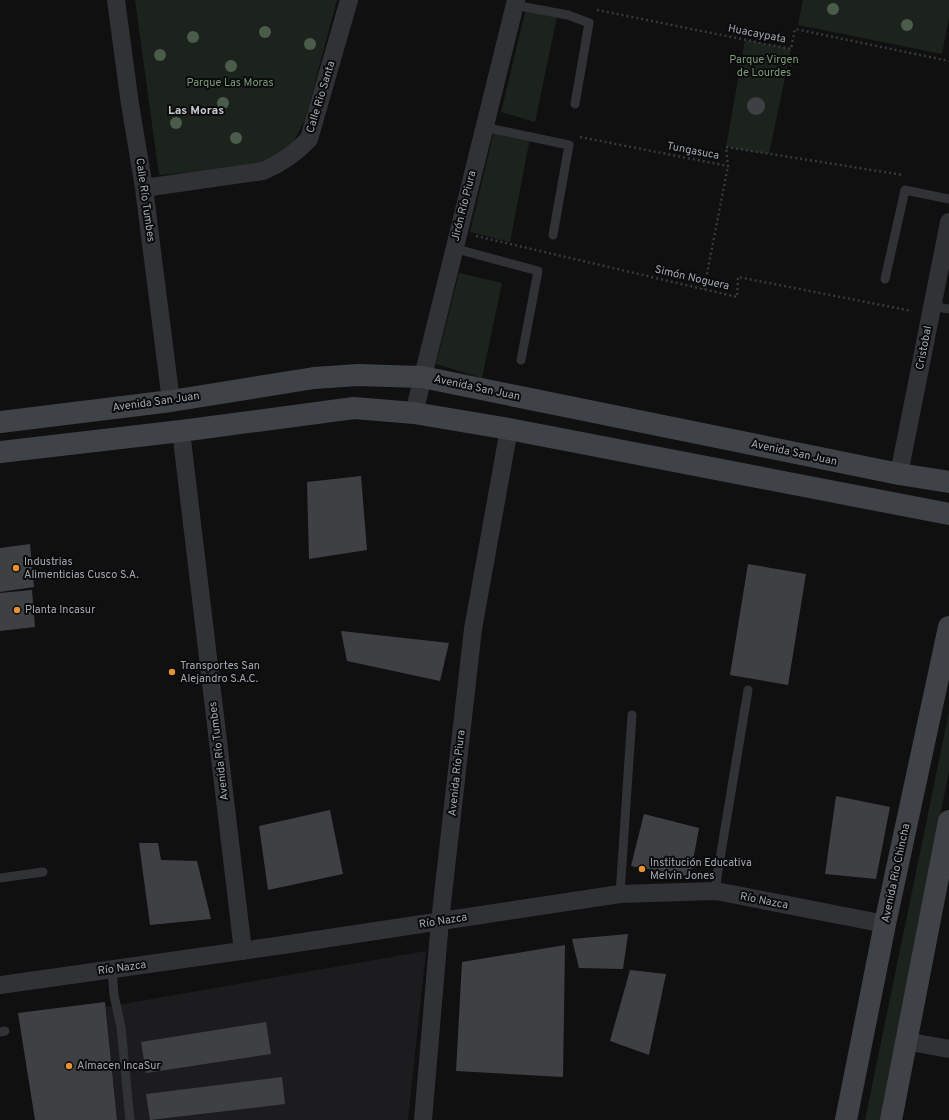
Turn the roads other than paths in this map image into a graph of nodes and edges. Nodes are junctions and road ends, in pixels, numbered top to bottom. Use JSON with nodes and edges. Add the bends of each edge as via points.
{"nodes":[{"id":1,"x":116,"y":0,"type":"edge"},
{"id":2,"x":349,"y":0,"type":"edge"},
{"id":3,"x":515,"y":2,"type":"edge"},
{"id":4,"x":575,"y":104,"type":"dead end"},
{"id":5,"x":484,"y":127,"type":"junction"},
{"id":6,"x":144,"y":188,"type":"junction"},
{"id":7,"x":949,"y":199,"type":"edge"},
{"id":8,"x":949,"y":222,"type":"edge"},
{"id":9,"x":553,"y":235,"type":"dead end"},
{"id":10,"x":455,"y":240,"type":"junction"},
{"id":11,"x":885,"y":279,"type":"dead end"},
{"id":12,"x":937,"y":310,"type":"edge"},
{"id":13,"x":521,"y":360,"type":"dead end"},
{"id":14,"x":422,"y":377,"type":"junction"},
{"id":15,"x":171,"y":401,"type":"junction"},
{"id":16,"x":414,"y":413,"type":"junction"},
{"id":17,"x":0,"y":422,"type":"edge"},
{"id":18,"x":510,"y":429,"type":"junction"},
{"id":19,"x":181,"y":432,"type":"junction"},
{"id":20,"x":0,"y":452,"type":"edge"},
{"id":21,"x":899,"y":474,"type":"junction"},
{"id":22,"x":949,"y":482,"type":"edge"},
{"id":23,"x":949,"y":514,"type":"edge"},
{"id":24,"x":949,"y":627,"type":"edge"},
{"id":25,"x":946,"y":665,"type":"edge"},
{"id":26,"x":748,"y":690,"type":"dead end"},
{"id":27,"x":632,"y":715,"type":"dead end"},
{"id":28,"x":949,"y":821,"type":"edge"},
{"id":29,"x":44,"y":872,"type":"dead end"},
{"id":30,"x":0,"y":878,"type":"edge"},
{"id":31,"x":716,"y":891,"type":"junction"},
{"id":32,"x":620,"y":894,"type":"junction"},
{"id":33,"x":440,"y":921,"type":"junction"},
{"id":34,"x":885,"y":924,"type":"junction"},
{"id":35,"x":243,"y":951,"type":"junction"},
{"id":36,"x":112,"y":970,"type":"junction"},
{"id":37,"x":0,"y":985,"type":"edge"},
{"id":38,"x":905,"y":1041,"type":"junction"},
{"id":39,"x":949,"y":1049,"type":"edge"},
{"id":40,"x":130,"y":1120,"type":"edge"},
{"id":41,"x":423,"y":1120,"type":"edge"},
{"id":42,"x":846,"y":1120,"type":"edge"},
{"id":43,"x":891,"y":1120,"type":"edge"}],
"edges":[{"from":1,"to":6,"type":"street","name":"Calle Río Tumbes"},
{"from":2,"to":6,"type":"street","name":"Calle Rio Santa","via":[[309,139],[295,154],[263,171]]},
{"from":3,"to":4,"type":"lane","via":[[589,23]]},
{"from":3,"to":5,"type":"street","name":"Jirón Río Piura"},
{"from":5,"to":9,"type":"lane","via":[[569,146]]},
{"from":5,"to":10,"type":"street","name":"Jirón Río Piura"},
{"from":6,"to":15,"type":"street","name":"Calle Río Tumbes"},
{"from":7,"to":11,"type":"lane","via":[[905,190]]},
{"from":8,"to":12,"type":"street","name":"Cristobal"},
{"from":10,"to":13,"type":"lane","via":[[538,271]]},
{"from":10,"to":14,"type":"street","name":"Jirón Río Piura"},
{"from":12,"to":21,"type":"street","name":"Cristobal"},
{"from":14,"to":15,"type":"street","name":"Avenida San Juan","via":[[358,375],[314,378]]},
{"from":14,"to":16,"type":"street","name":"Jirón Río Piura"},
{"from":14,"to":21,"type":"street","name":"Avenida San Juan"},
{"from":15,"to":17,"type":"street","name":"Avenida San Juan"},
{"from":16,"to":18,"type":"street"},
{"from":16,"to":19,"type":"street","via":[[354,408]]},
{"from":18,"to":23,"type":"street"},
{"from":18,"to":33,"type":"street","name":"Avenida Río Piura","via":[[473,629]]},
{"from":19,"to":20,"type":"street"},
{"from":19,"to":35,"type":"street","name":"Avenida Río Tumbes"},
{"from":21,"to":22,"type":"street","name":"Avenida San Juan"},
{"from":24,"to":25,"type":"street","name":"Avenida Rio Chincha"},
{"from":25,"to":34,"type":"street","name":"Avenida Rio Chincha"},
{"from":26,"to":31,"type":"lane"},
{"from":27,"to":32,"type":"lane"},
{"from":28,"to":38,"type":"street"},
{"from":29,"to":30,"type":"lane"},
{"from":31,"to":32,"type":"street","name":"Río Nazca"},
{"from":31,"to":34,"type":"street","name":"Río Nazca"},
{"from":32,"to":33,"type":"street","name":"Río Nazca"},
{"from":33,"to":35,"type":"street","name":"Río Nazca"},
{"from":33,"to":41,"type":"street","name":"Avenida Río Piura"},
{"from":34,"to":42,"type":"street","name":"Avenida Rio Chincha"},
{"from":35,"to":36,"type":"street","name":"Río Nazca"},
{"from":36,"to":37,"type":"street","name":"Río Nazca"},
{"from":36,"to":40,"type":"lane","via":[[114,996],[121,1027]]},
{"from":38,"to":39,"type":"street"},
{"from":38,"to":43,"type":"street"}]}
